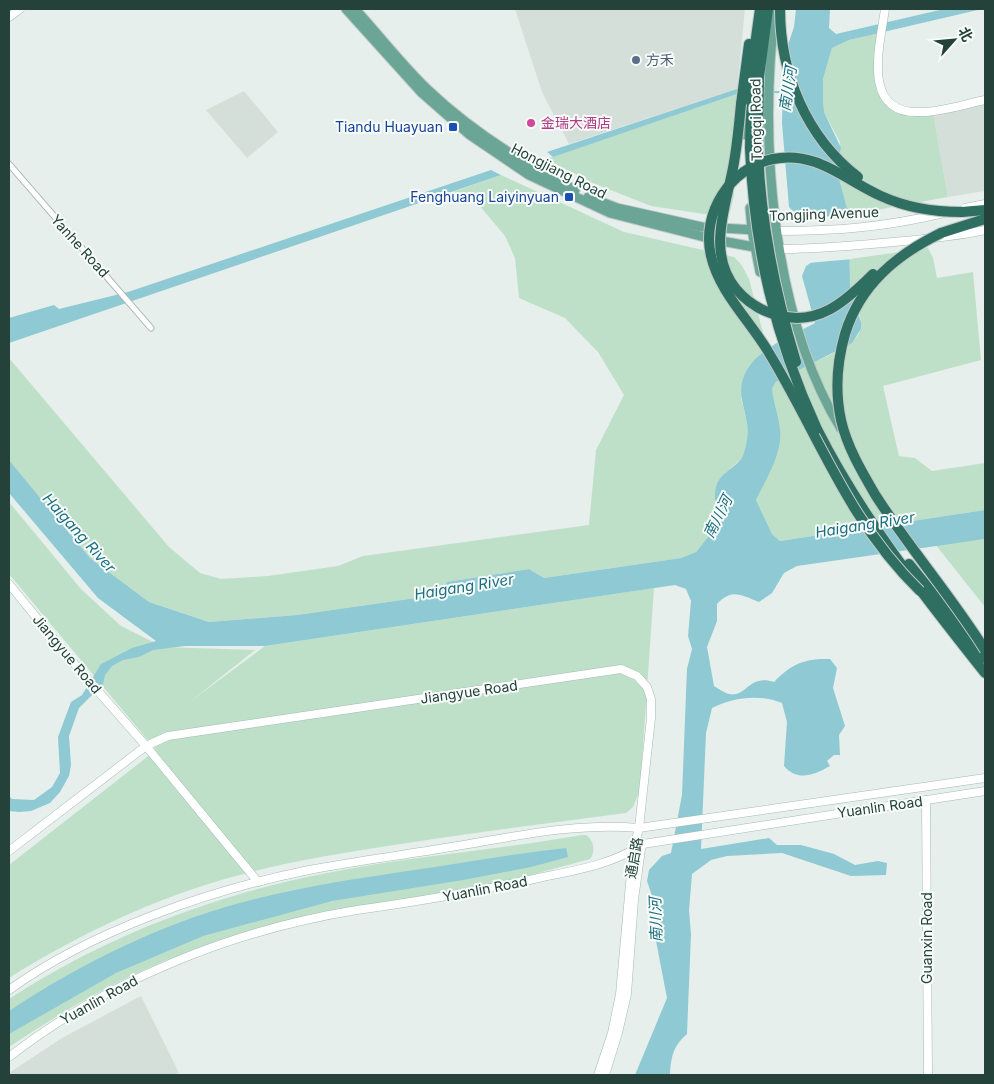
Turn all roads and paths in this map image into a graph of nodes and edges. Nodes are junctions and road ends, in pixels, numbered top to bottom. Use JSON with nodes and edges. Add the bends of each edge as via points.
{"nodes":[{"id":1,"x":20,"y":9,"type":"edge"},
{"id":2,"x":350,"y":9,"type":"edge"},
{"id":3,"x":758,"y":9,"type":"edge"},
{"id":4,"x":768,"y":9,"type":"edge"},
{"id":5,"x":775,"y":9,"type":"edge"},
{"id":6,"x":780,"y":9,"type":"edge"},
{"id":7,"x":885,"y":9,"type":"edge"},
{"id":8,"x":9,"y":17,"type":"edge"},
{"id":9,"x":771,"y":42,"type":"junction"},
{"id":10,"x":985,"y":100,"type":"edge"},
{"id":11,"x":9,"y":164,"type":"edge"},
{"id":12,"x":985,"y":204,"type":"edge"},
{"id":13,"x":985,"y":210,"type":"edge"},
{"id":14,"x":962,"y":212,"type":"junction"},
{"id":15,"x":985,"y":219,"type":"edge"},
{"id":16,"x":752,"y":230,"type":"junction"},
{"id":17,"x":985,"y":230,"type":"edge"},
{"id":18,"x":777,"y":231,"type":"junction"},
{"id":19,"x":941,"y":233,"type":"junction"},
{"id":20,"x":755,"y":248,"type":"junction"},
{"id":21,"x":780,"y":249,"type":"junction"},
{"id":22,"x":151,"y":328,"type":"dead end"},
{"id":23,"x":9,"y":584,"type":"edge"},
{"id":24,"x":920,"y":591,"type":"junction"},
{"id":25,"x":985,"y":641,"type":"edge"},
{"id":26,"x":985,"y":650,"type":"edge"},
{"id":27,"x":985,"y":658,"type":"edge"},
{"id":28,"x":985,"y":673,"type":"edge"},
{"id":29,"x":985,"y":679,"type":"edge"},
{"id":30,"x":146,"y":746,"type":"junction"},
{"id":31,"x":985,"y":778,"type":"edge"},
{"id":32,"x":985,"y":791,"type":"edge"},
{"id":33,"x":926,"y":800,"type":"junction"},
{"id":34,"x":639,"y":828,"type":"junction"},
{"id":35,"x":643,"y":844,"type":"junction"},
{"id":36,"x":9,"y":851,"type":"edge"},
{"id":37,"x":632,"y":851,"type":"junction"},
{"id":38,"x":258,"y":882,"type":"junction"},
{"id":39,"x":9,"y":990,"type":"edge"},
{"id":40,"x":9,"y":1057,"type":"edge"},
{"id":41,"x":598,"y":1075,"type":"edge"},
{"id":42,"x":605,"y":1075,"type":"edge"},
{"id":43,"x":928,"y":1075,"type":"edge"}],
"edges":[{"from":1,"to":8,"type":"main road"},
{"from":2,"to":16,"type":"main road","name":"Hongjiang Road","via":[[473,130],[529,167],[617,208],[715,229]]},
{"from":2,"to":20,"type":"main road","name":"Hongjiang Road","via":[[421,92],[470,135],[528,175],[610,213]]},
{"from":3,"to":16,"type":"main road","name":"Tongqi Road","via":[[750,54],[746,108]]},
{"from":3,"to":19,"type":"highway","bridge":true,"via":[[744,69],[735,158],[720,228],[722,260],[726,274],[738,291],[754,305],[779,316],[821,314],[846,301],[901,249]]},
{"from":3,"to":24,"type":"highway","bridge":true,"via":[[752,67],[750,148],[757,240],[770,300],[797,384],[824,442],[854,496]]},
{"from":4,"to":27,"type":"highway","bridge":true,"via":[[758,95],[760,186],[766,241],[778,298],[803,382],[854,485],[909,564]]},
{"from":5,"to":9,"type":"main road","name":"Tongqi Road"},
{"from":6,"to":9,"type":"main road"},
{"from":6,"to":14,"type":"highway","bridge":true,"via":[[780,36],[792,82],[810,124],[830,151],[851,172],[879,190]]},
{"from":7,"to":10,"type":"main road","via":[[877,72],[881,92],[887,100],[902,110],[922,112]]},
{"from":9,"to":18,"type":"main road","name":"Tongqi Road","via":[[768,132]]},
{"from":11,"to":22,"type":"street","name":"Yanhe Road"},
{"from":12,"to":18,"type":"main road","name":"Tongjing Avenue","via":[[889,226]]},
{"from":13,"to":14,"type":"highway"},
{"from":14,"to":24,"type":"highway","bridge":true,"via":[[909,206],[876,194],[816,161],[786,157],[762,162],[738,176],[723,192],[710,224],[711,257],[722,283],[780,372],[852,507],[898,570]]},
{"from":15,"to":19,"type":"highway"},
{"from":16,"to":18,"type":"main road","name":"Tongjing Avenue"},
{"from":16,"to":20,"type":"main road","name":"Tongqi Road"},
{"from":17,"to":21,"type":"main road","via":[[965,235],[858,245]]},
{"from":18,"to":21,"type":"main road","name":"Tongqi Road"},
{"from":19,"to":26,"type":"highway","bridge":true,"via":[[915,246],[887,267],[864,294],[845,335],[838,364],[839,411],[847,441],[869,484]]},
{"from":20,"to":21,"type":"main road"},
{"from":20,"to":29,"type":"main road","name":"Tongqi Road","bridge":true,"via":[[778,340],[822,448],[866,523]]},
{"from":21,"to":25,"type":"main road","name":"Tongqi Road","bridge":true,"via":[[799,330],[826,404],[891,514]]},
{"from":23,"to":30,"type":"main road","name":"Jiangyue Road"},
{"from":24,"to":28,"type":"highway"},
{"from":30,"to":34,"type":"main road","name":"Jiangyue Road","via":[[168,736],[621,669],[637,676],[647,687],[651,699]]},
{"from":30,"to":36,"type":"main road","name":"Jiangyue Road"},
{"from":30,"to":38,"type":"main road"},
{"from":31,"to":34,"type":"main road","name":"Yuanlin Road"},
{"from":32,"to":33,"type":"main road","name":"Yuanlin Road"},
{"from":33,"to":35,"type":"main road","name":"Yuanlin Road"},
{"from":33,"to":43,"type":"main road","name":"Guanxin Road"},
{"from":34,"to":35,"type":"main road","name":"通启路"},
{"from":34,"to":37,"type":"main road","name":"通启路"},
{"from":34,"to":38,"type":"main road","name":"Yuanlin Road","via":[[586,827],[517,836],[310,870]]},
{"from":35,"to":37,"type":"main road","name":"Yuanlin Road"},
{"from":35,"to":42,"type":"main road","name":"通启路","via":[[634,900],[627,994]]},
{"from":37,"to":40,"type":"main road","name":"Yuanlin Road","via":[[615,860],[581,869],[465,894],[327,916],[225,943],[144,975],[68,1016]]},
{"from":37,"to":41,"type":"main road","name":"通启路","via":[[620,994],[612,1033]]},
{"from":38,"to":39,"type":"main road","name":"Yuanlin Road","via":[[166,911],[114,933],[34,972]]}]}
